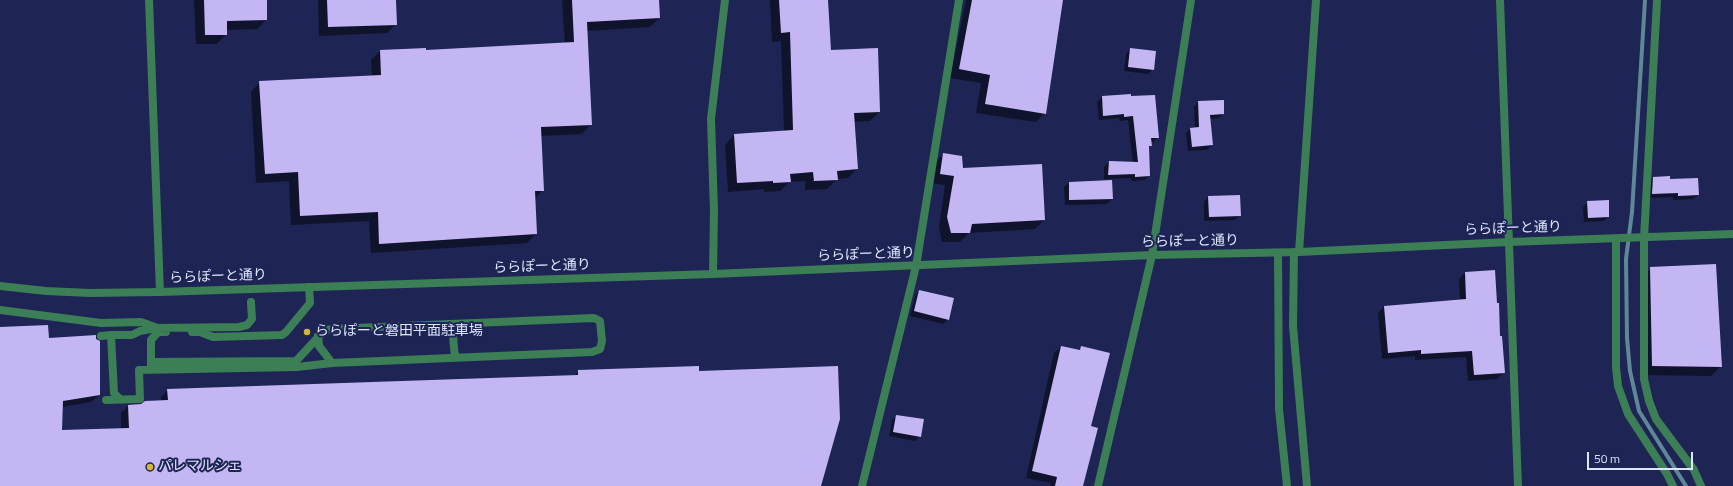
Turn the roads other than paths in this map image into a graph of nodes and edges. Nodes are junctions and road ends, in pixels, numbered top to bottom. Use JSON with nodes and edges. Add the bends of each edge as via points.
{"nodes":[{"id":1,"x":149,"y":0,"type":"edge"},
{"id":2,"x":725,"y":0,"type":"edge"},
{"id":3,"x":959,"y":0,"type":"edge"},
{"id":4,"x":1191,"y":0,"type":"edge"},
{"id":5,"x":1316,"y":0,"type":"edge"},
{"id":6,"x":1500,"y":0,"type":"edge"},
{"id":7,"x":1657,"y":0,"type":"edge"},
{"id":8,"x":1733,"y":234,"type":"edge"},
{"id":9,"x":1644,"y":238,"type":"junction"},
{"id":10,"x":1616,"y":239,"type":"junction"},
{"id":11,"x":1509,"y":242,"type":"junction"},
{"id":12,"x":1278,"y":252,"type":"junction"},
{"id":13,"x":1297,"y":252,"type":"junction"},
{"id":14,"x":1152,"y":255,"type":"junction"},
{"id":15,"x":916,"y":266,"type":"junction"},
{"id":16,"x":713,"y":274,"type":"junction"},
{"id":17,"x":0,"y":286,"type":"edge"},
{"id":18,"x":309,"y":287,"type":"junction"},
{"id":19,"x":160,"y":292,"type":"junction"},
{"id":20,"x":251,"y":302,"type":"dead end"},
{"id":21,"x":0,"y":310,"type":"edge"},
{"id":22,"x":452,"y":325,"type":"junction"},
{"id":23,"x":156,"y":328,"type":"junction"},
{"id":24,"x":112,"y":335,"type":"junction"},
{"id":25,"x":101,"y":336,"type":"dead end"},
{"id":26,"x":318,"y":336,"type":"junction"},
{"id":27,"x":456,"y":358,"type":"junction"},
{"id":28,"x":332,"y":363,"type":"junction"},
{"id":29,"x":151,"y":365,"type":"junction"},
{"id":30,"x":106,"y":400,"type":"dead end"},
{"id":31,"x":120,"y":400,"type":"junction"},
{"id":32,"x":862,"y":486,"type":"edge"},
{"id":33,"x":1098,"y":486,"type":"edge"},
{"id":34,"x":1287,"y":486,"type":"edge"},
{"id":35,"x":1307,"y":486,"type":"edge"},
{"id":36,"x":1518,"y":486,"type":"edge"},
{"id":37,"x":1672,"y":486,"type":"edge"},
{"id":38,"x":1701,"y":486,"type":"edge"}],
"edges":[{"from":1,"to":19,"type":"street"},
{"from":2,"to":16,"type":"street","via":[[711,120]]},
{"from":3,"to":15,"type":"street"},
{"from":4,"to":14,"type":"street"},
{"from":5,"to":13,"type":"street"},
{"from":6,"to":11,"type":"street"},
{"from":7,"to":9,"type":"street"},
{"from":8,"to":9,"type":"street","name":"ららぽーと通り"},
{"from":9,"to":10,"type":"street","name":"ららぽーと通り"},
{"from":9,"to":38,"type":"street","via":[[1644,378],[1649,401],[1656,420],[1694,470]]},
{"from":10,"to":11,"type":"street","name":"ららぽーと通り"},
{"from":10,"to":37,"type":"street","via":[[1618,386],[1628,414]]},
{"from":11,"to":13,"type":"street","name":"ららぽーと通り"},
{"from":11,"to":36,"type":"street"},
{"from":12,"to":13,"type":"street","name":"ららぽーと通り"},
{"from":12,"to":14,"type":"street","name":"ららぽーと通り"},
{"from":12,"to":34,"type":"street","via":[[1279,409]]},
{"from":13,"to":35,"type":"street","via":[[1292,326]]},
{"from":14,"to":15,"type":"street","name":"ららぽーと通り"},
{"from":14,"to":33,"type":"street"},
{"from":15,"to":16,"type":"street","name":"ららぽーと通り"},
{"from":15,"to":32,"type":"street"},
{"from":16,"to":18,"type":"street","name":"ららぽーと通り"},
{"from":17,"to":19,"type":"street","name":"ららぽーと通り","via":[[83,293]]},
{"from":18,"to":19,"type":"street","name":"ららぽーと通り"},
{"from":18,"to":29,"type":"street","via":[[310,303],[282,335],[213,337],[200,332],[158,332],[151,340]]},
{"from":20,"to":23,"type":"street","via":[[252,319],[239,327]]},
{"from":21,"to":23,"type":"street","via":[[101,323],[141,322]]},
{"from":22,"to":26,"type":"street","via":[[331,329]]},
{"from":22,"to":27,"type":"street"},
{"from":22,"to":27,"type":"street","via":[[594,318],[600,321],[600,349],[592,352]]},
{"from":23,"to":24,"type":"street","via":[[132,335]]},
{"from":24,"to":25,"type":"street"},
{"from":24,"to":31,"type":"street","via":[[114,393]]},
{"from":26,"to":28,"type":"street","via":[[319,346]]},
{"from":26,"to":29,"type":"street","via":[[296,361]]},
{"from":27,"to":28,"type":"street"},
{"from":28,"to":29,"type":"street","via":[[297,367]]},
{"from":29,"to":31,"type":"street","via":[[139,370],[140,399]]},
{"from":30,"to":31,"type":"street"}]}
